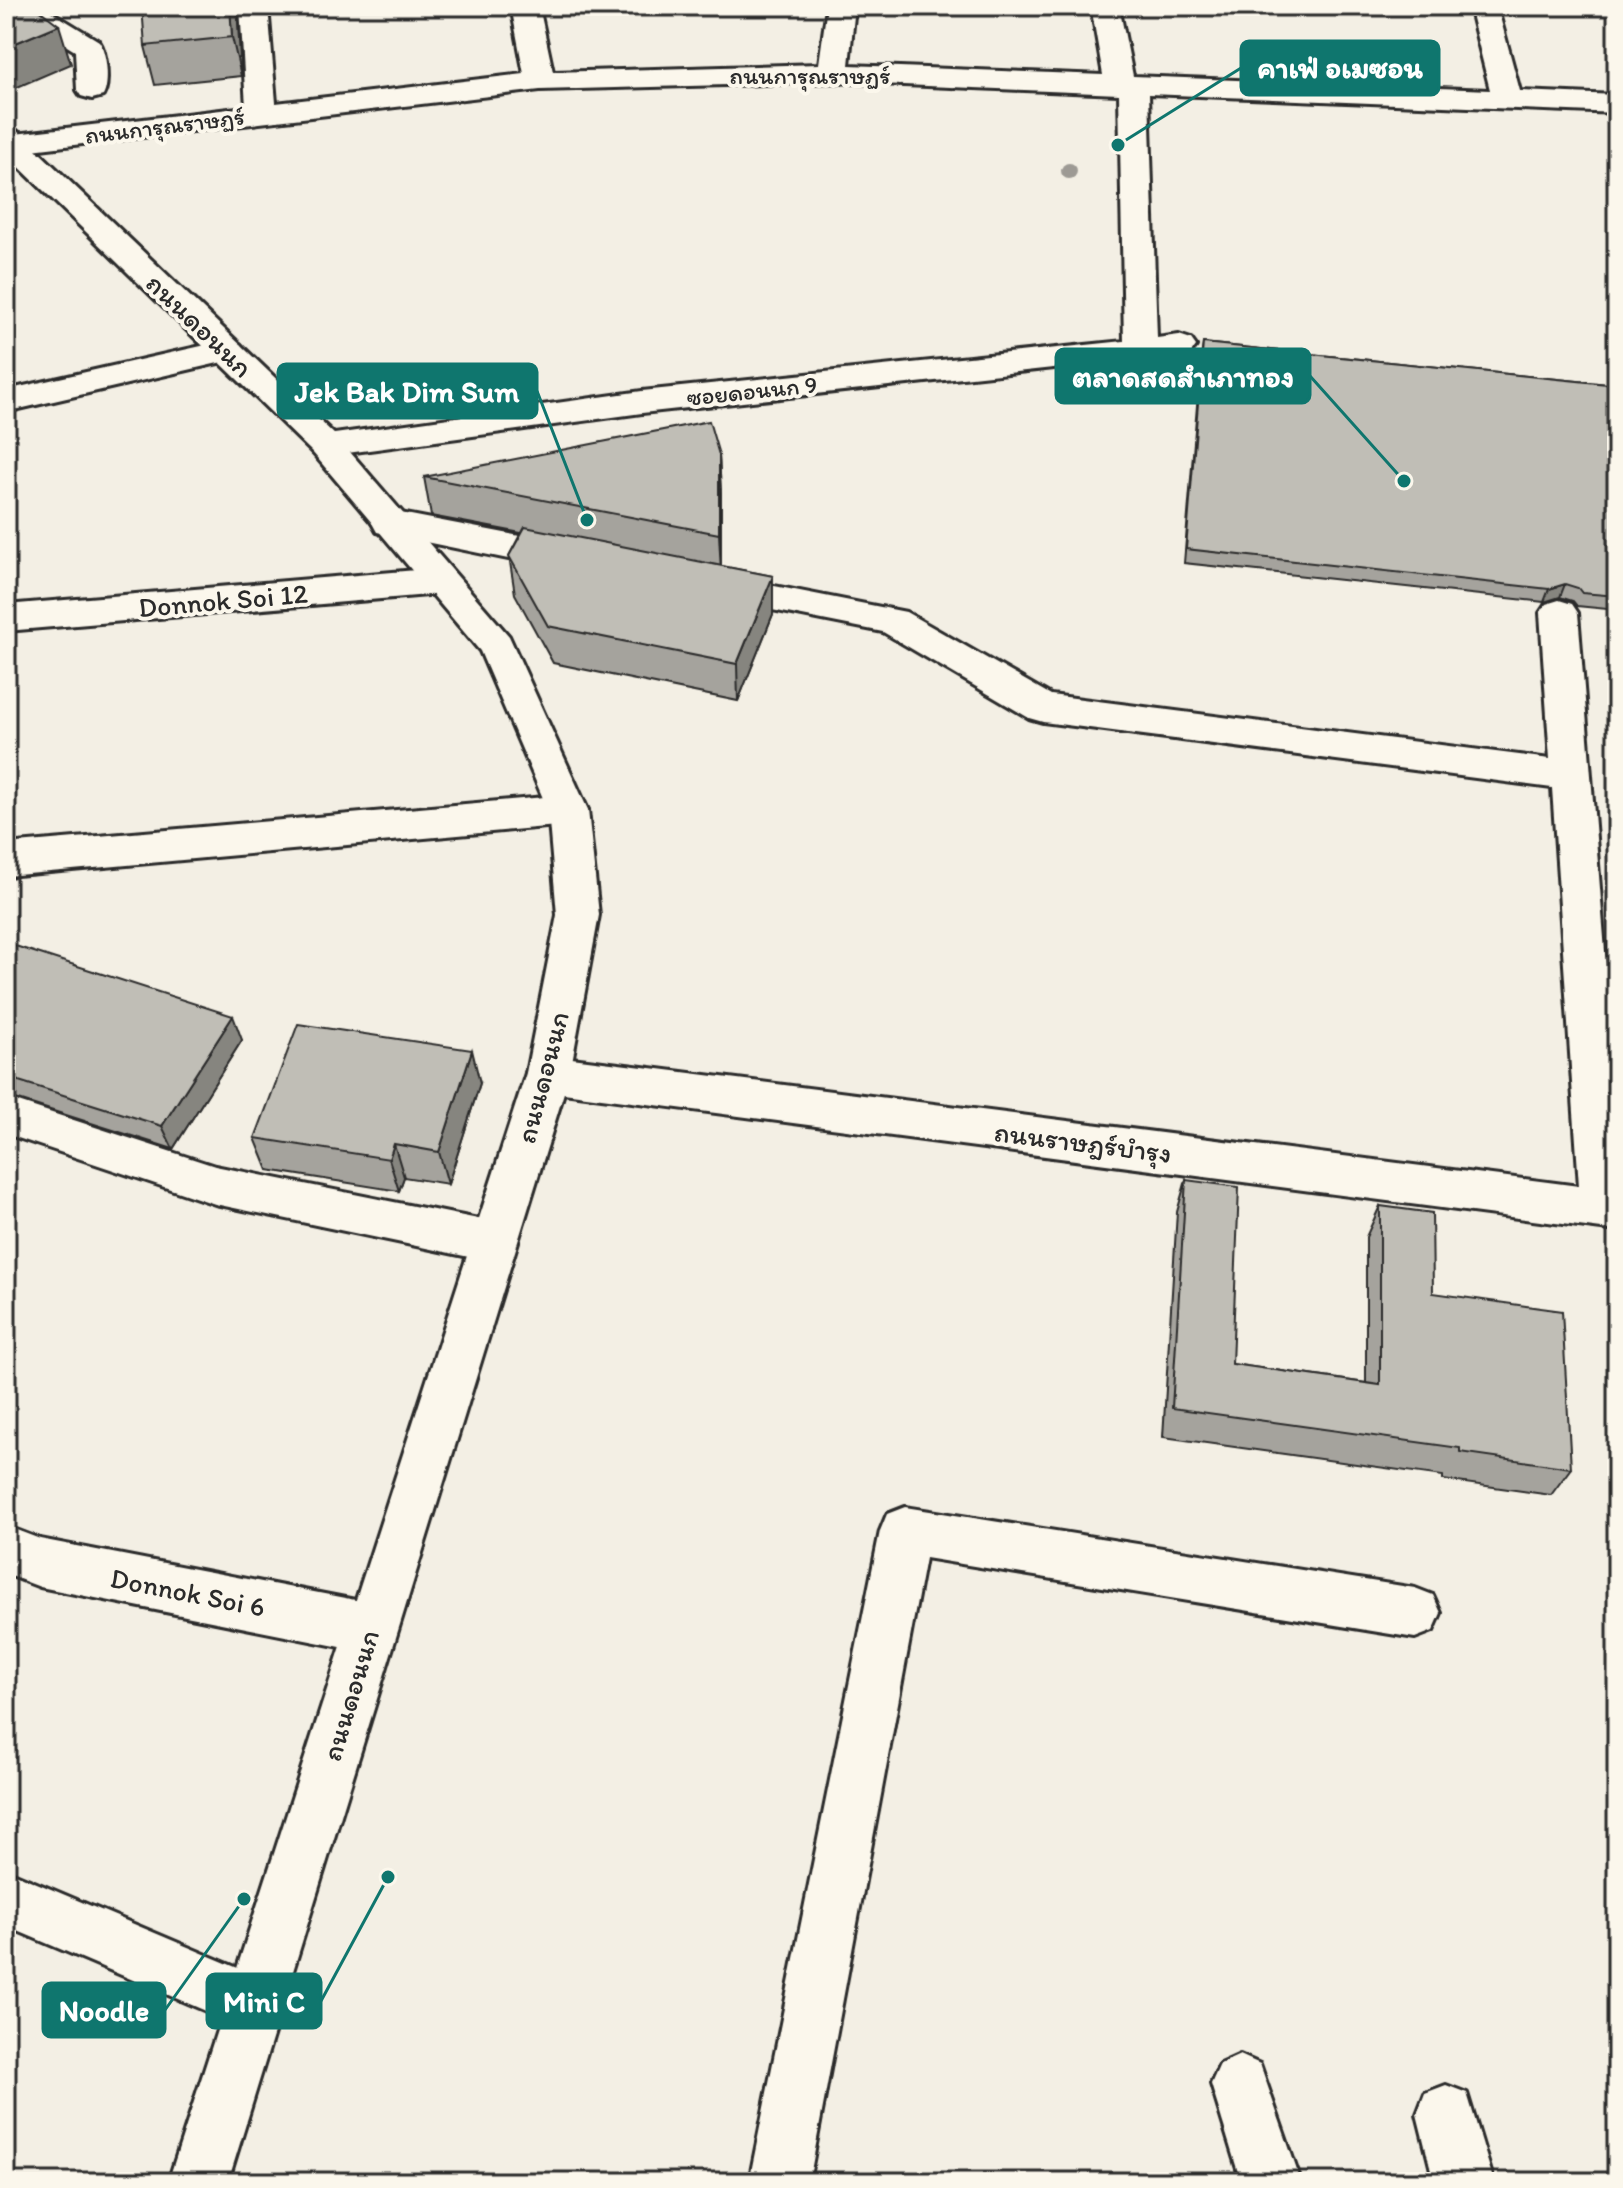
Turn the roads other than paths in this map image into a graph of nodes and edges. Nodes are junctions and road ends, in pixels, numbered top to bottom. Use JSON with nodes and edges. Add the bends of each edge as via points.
{"nodes":[{"id":1,"x":22,"y":6,"type":"edge"},
{"id":2,"x":254,"y":6,"type":"edge"},
{"id":3,"x":525,"y":6,"type":"edge"},
{"id":4,"x":841,"y":6,"type":"edge"},
{"id":5,"x":1105,"y":6,"type":"edge"},
{"id":6,"x":1483,"y":6,"type":"edge"},
{"id":7,"x":833,"y":73,"type":"junction"},
{"id":8,"x":540,"y":81,"type":"junction"},
{"id":9,"x":1127,"y":85,"type":"junction"},
{"id":10,"x":92,"y":90,"type":"dead end"},
{"id":11,"x":1507,"y":100,"type":"junction"},
{"id":12,"x":1617,"y":104,"type":"edge"},
{"id":13,"x":262,"y":115,"type":"junction"},
{"id":14,"x":8,"y":142,"type":"edge"},
{"id":15,"x":1179,"y":346,"type":"dead end"},
{"id":16,"x":1141,"y":350,"type":"junction"},
{"id":17,"x":228,"y":351,"type":"junction"},
{"id":18,"x":6,"y":401,"type":"edge"},
{"id":19,"x":325,"y":445,"type":"junction"},
{"id":20,"x":390,"y":523,"type":"junction"},
{"id":21,"x":603,"y":565,"type":"edge"},
{"id":22,"x":680,"y":580,"type":"edge"},
{"id":23,"x":440,"y":581,"type":"junction"},
{"id":24,"x":1559,"y":613,"type":"dead end"},
{"id":25,"x":6,"y":618,"type":"edge"},
{"id":26,"x":1570,"y":776,"type":"junction"},
{"id":27,"x":568,"y":810,"type":"junction"},
{"id":28,"x":6,"y":860,"type":"edge"},
{"id":29,"x":548,"y":1073,"type":"junction"},
{"id":30,"x":6,"y":1116,"type":"edge"},
{"id":31,"x":1610,"y":1210,"type":"edge"},
{"id":32,"x":493,"y":1242,"type":"junction"},
{"id":33,"x":6,"y":1550,"type":"edge"},
{"id":34,"x":1415,"y":1613,"type":"dead end"},
{"id":35,"x":371,"y":1628,"type":"junction"},
{"id":36,"x":6,"y":1898,"type":"edge"},
{"id":37,"x":253,"y":2003,"type":"junction"},
{"id":38,"x":1240,"y":2084,"type":"dead end"},
{"id":39,"x":1446,"y":2114,"type":"dead end"},
{"id":40,"x":198,"y":2182,"type":"edge"},
{"id":41,"x":779,"y":2182,"type":"edge"},
{"id":42,"x":1271,"y":2182,"type":"edge"},
{"id":43,"x":1464,"y":2182,"type":"edge"}],
"edges":[{"from":1,"to":10,"type":"street","via":[[89,47]]},
{"from":2,"to":13,"type":"street"},
{"from":3,"to":8,"type":"street"},
{"from":4,"to":7,"type":"street"},
{"from":5,"to":9,"type":"street"},
{"from":6,"to":11,"type":"street"},
{"from":7,"to":8,"type":"street","name":"ถนนการุณราษฏร์"},
{"from":7,"to":9,"type":"street","name":"ถนนการุณราษฏร์"},
{"from":8,"to":13,"type":"street","name":"ถนนการุณราษฏร์"},
{"from":9,"to":11,"type":"street","name":"ถนนการุณราษฏร์"},
{"from":9,"to":16,"type":"street"},
{"from":11,"to":12,"type":"street","name":"ถนนการุณราษฏร์"},
{"from":13,"to":14,"type":"street","name":"ถนนการุณราษฏร์"},
{"from":14,"to":17,"type":"street","name":"ถนนดอนนก"},
{"from":15,"to":16,"type":"street","name":"ซอยดอนนก 9"},
{"from":16,"to":19,"type":"street","name":"ซอยดอนนก 9","via":[[642,402]]},
{"from":17,"to":18,"type":"street"},
{"from":17,"to":19,"type":"street","name":"ถนนดอนนก"},
{"from":19,"to":20,"type":"street","name":"ถนนดอนนก"},
{"from":20,"to":21,"type":"street"},
{"from":20,"to":23,"type":"street","name":"ถนนดอนนก"},
{"from":22,"to":26,"type":"street","via":[[893,621],[1043,708]]},
{"from":23,"to":25,"type":"street","name":"Donnok Soi 12"},
{"from":23,"to":27,"type":"street","name":"ถนนดอนนก","via":[[496,645]]},
{"from":24,"to":26,"type":"street"},
{"from":26,"to":31,"type":"street"},
{"from":27,"to":28,"type":"street"},
{"from":27,"to":29,"type":"street","name":"ถนนดอนนก","via":[[578,915]]},
{"from":29,"to":31,"type":"street","name":"ถนนราษฎร์บำรุง"},
{"from":29,"to":32,"type":"street","name":"ถนนดอนนก"},
{"from":30,"to":32,"type":"street","via":[[215,1185]]},
{"from":32,"to":35,"type":"street","name":"ถนนดอนนก"},
{"from":33,"to":35,"type":"street","name":"Donnok Soi 6","via":[[40,1563]]},
{"from":34,"to":41,"type":"street","via":[[905,1531]]},
{"from":35,"to":37,"type":"street","name":"ถนนดอนนก"},
{"from":36,"to":37,"type":"street"},
{"from":37,"to":40,"type":"street","name":"ถนนดอนนก"},
{"from":38,"to":42,"type":"street"},
{"from":39,"to":43,"type":"street"}]}
